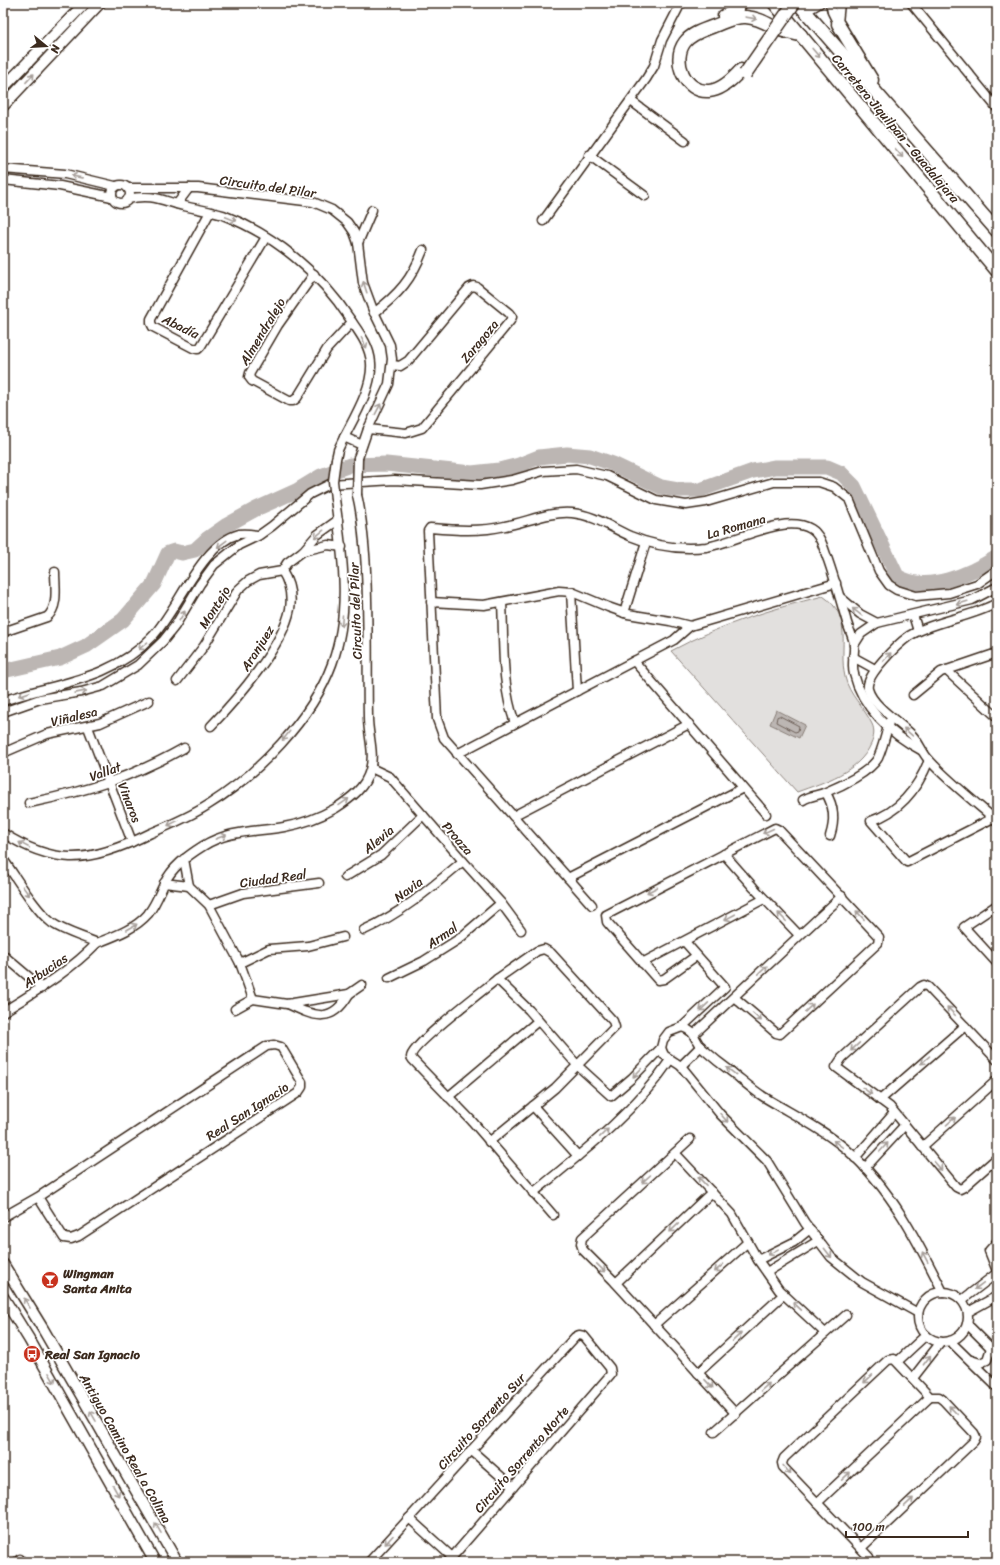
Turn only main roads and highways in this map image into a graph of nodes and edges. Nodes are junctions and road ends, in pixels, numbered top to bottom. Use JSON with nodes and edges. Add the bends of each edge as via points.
{"nodes":[{"id":1,"x":85,"y":3,"type":"edge"},
{"id":2,"x":100,"y":3,"type":"edge"},
{"id":3,"x":742,"y":3,"type":"edge"},
{"id":4,"x":765,"y":3,"type":"edge"},
{"id":5,"x":774,"y":3,"type":"edge"},
{"id":6,"x":787,"y":3,"type":"edge"},
{"id":7,"x":794,"y":3,"type":"edge"},
{"id":8,"x":798,"y":3,"type":"edge"},
{"id":9,"x":812,"y":5,"type":"edge"},
{"id":10,"x":791,"y":23,"type":"junction"},
{"id":11,"x":838,"y":24,"type":"road end"},
{"id":12,"x":820,"y":27,"type":"junction"},
{"id":13,"x":801,"y":35,"type":"junction"},
{"id":14,"x":743,"y":72,"type":"junction"},
{"id":15,"x":3,"y":88,"type":"edge"},
{"id":16,"x":880,"y":99,"type":"junction"},
{"id":17,"x":3,"y":106,"type":"edge"},
{"id":18,"x":997,"y":231,"type":"edge"},
{"id":19,"x":997,"y":270,"type":"edge"},
{"id":20,"x":3,"y":1264,"type":"edge"},
{"id":21,"x":3,"y":1297,"type":"edge"},
{"id":22,"x":155,"y":1562,"type":"edge"},
{"id":23,"x":177,"y":1562,"type":"edge"}],
"edges":[{"from":1,"to":15,"type":"main road"},
{"from":17,"to":2,"type":"main road","one_way":true},
{"from":3,"to":14,"type":"highway","via":[[730,14],[694,27],[683,35],[676,46],[673,64],[681,84],[691,92],[706,97],[726,92],[737,84]]},
{"from":4,"to":10,"type":"highway","via":[[773,13]]},
{"from":5,"to":10,"type":"highway","name":"Carretera Jiquilpan - Guadalajara"},
{"from":6,"to":14,"type":"highway"},
{"from":7,"to":14,"type":"highway","bridge":true},
{"from":8,"to":12,"type":"highway","name":"Carretera Jiquilpan - Guadalajara"},
{"from":9,"to":12,"type":"highway"},
{"from":10,"to":13,"type":"highway","name":"Carretera Jiquilpan - Guadalajara"},
{"from":11,"to":16,"type":"highway","via":[[875,85]]},
{"from":12,"to":16,"type":"highway","name":"Carretera Jiquilpan - Guadalajara"},
{"from":14,"to":13,"type":"highway","one_way":true,"via":[[713,90],[702,90],[685,79],[680,67],[680,53],[686,41],[697,33],[742,17],[762,20]]},
{"from":13,"to":19,"type":"highway","name":"Carretera Jiquilpan - Guadalajara","one_way":true},
{"from":16,"to":18,"type":"highway","name":"Carretera Jiquilpan - Guadalajara"},
{"from":23,"to":20,"type":"main road","name":"Antiguo Camino Real a Colima","one_way":true},
{"from":21,"to":22,"type":"main road","one_way":true,"via":[[49,1373]]}]}
